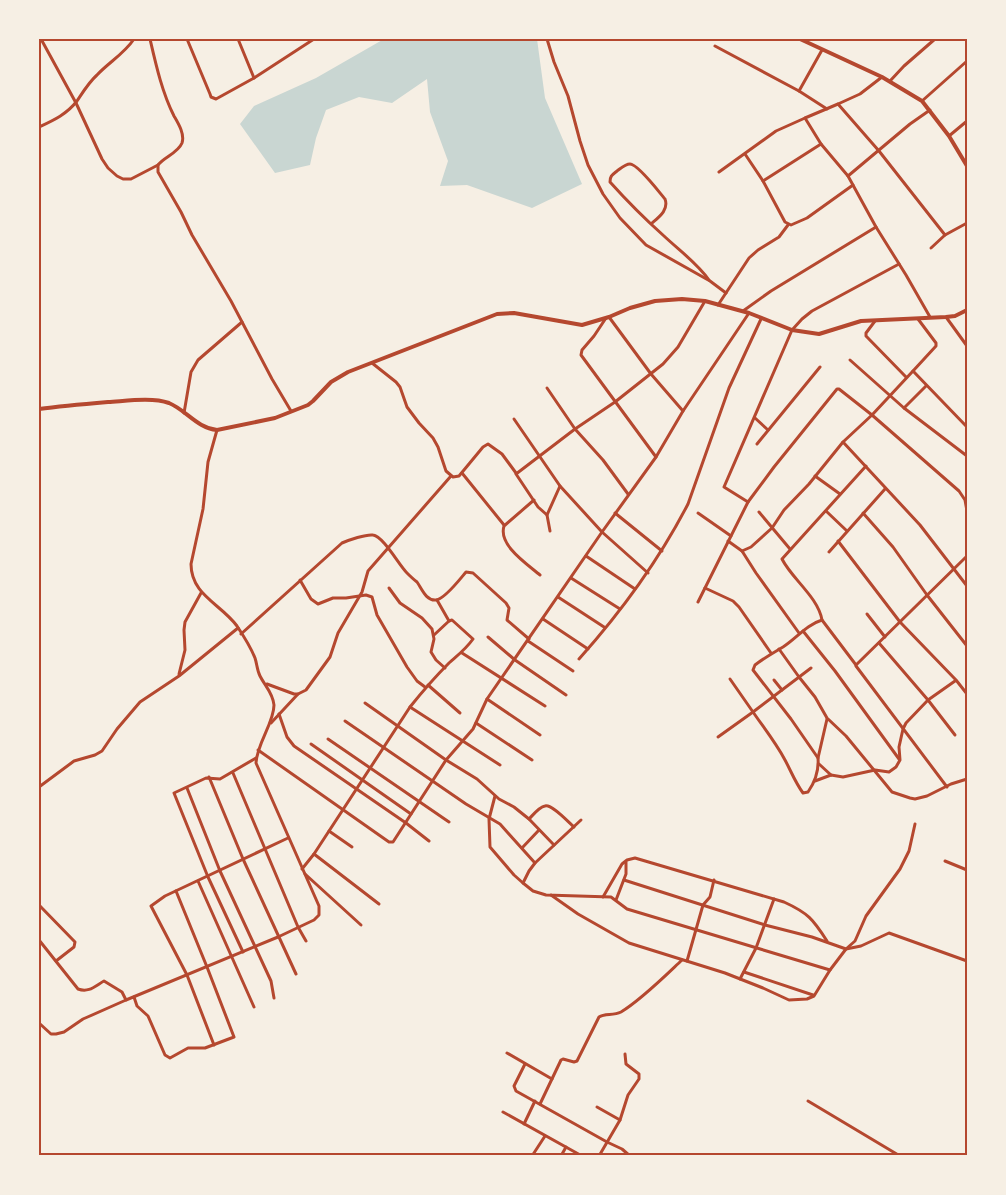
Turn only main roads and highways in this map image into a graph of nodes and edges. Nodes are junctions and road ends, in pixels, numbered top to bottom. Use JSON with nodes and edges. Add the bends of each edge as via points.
{"nodes":[{"id":1,"x":800,"y":39,"type":"edge"},
{"id":2,"x":967,"y":166,"type":"edge"},
{"id":3,"x":967,"y":310,"type":"edge"},
{"id":4,"x":39,"y":409,"type":"edge"}],
"edges":[{"from":1,"to":2,"type":"main road","via":[[890,81],[922,101]]},
{"from":3,"to":4,"type":"main road","via":[[946,317],[856,322],[819,334],[792,330],[705,301],[682,299],[654,300],[582,324],[497,314],[340,376],[313,401],[291,411],[217,430],[168,403],[136,400]]}]}
